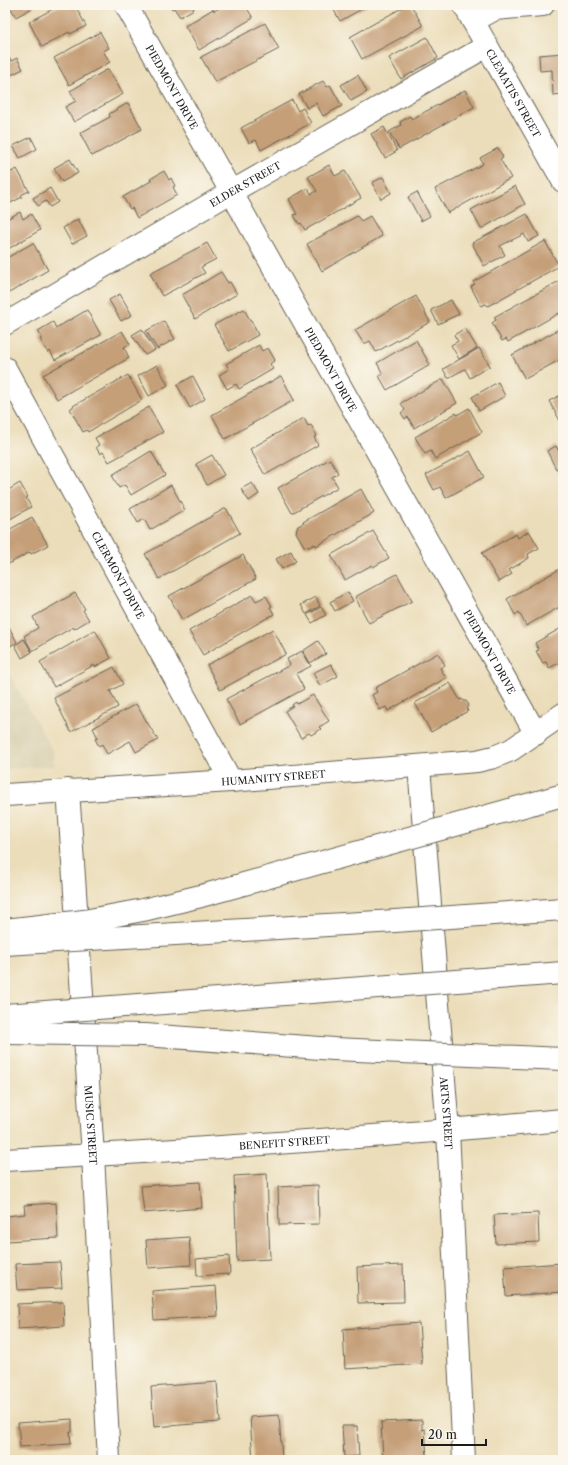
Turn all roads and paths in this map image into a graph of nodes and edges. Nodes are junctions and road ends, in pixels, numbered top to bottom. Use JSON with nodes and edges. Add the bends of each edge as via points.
{"nodes":[{"id":1,"x":126,"y":5,"type":"edge"},
{"id":2,"x":543,"y":5,"type":"edge"},
{"id":3,"x":468,"y":13,"type":"edge"},
{"id":4,"x":487,"y":46,"type":"junction"},
{"id":5,"x":563,"y":181,"type":"edge"},
{"id":6,"x":231,"y":192,"type":"junction"},
{"id":7,"x":5,"y":324,"type":"edge"},
{"id":8,"x":5,"y":368,"type":"edge"},
{"id":9,"x":563,"y":714,"type":"edge"},
{"id":10,"x":536,"y":734,"type":"junction"},
{"id":11,"x":419,"y":766,"type":"junction"},
{"id":12,"x":232,"y":781,"type":"junction"},
{"id":13,"x":68,"y":790,"type":"junction"},
{"id":14,"x":5,"y":795,"type":"edge"},
{"id":15,"x":563,"y":795,"type":"edge"},
{"id":16,"x":563,"y":909,"type":"edge"},
{"id":17,"x":5,"y":930,"type":"edge"},
{"id":18,"x":5,"y":944,"type":"edge"},
{"id":19,"x":563,"y":973,"type":"edge"},
{"id":20,"x":5,"y":1016,"type":"edge"},
{"id":21,"x":5,"y":1033,"type":"edge"},
{"id":22,"x":563,"y":1059,"type":"edge"},
{"id":23,"x":563,"y":1120,"type":"edge"},
{"id":24,"x":448,"y":1130,"type":"junction"},
{"id":25,"x":93,"y":1155,"type":"junction"},
{"id":26,"x":5,"y":1160,"type":"edge"},
{"id":27,"x":109,"y":1460,"type":"edge"},
{"id":28,"x":464,"y":1460,"type":"edge"}],
"edges":[{"from":1,"to":6,"type":"main road","name":"PIEDMONT DRIVE"},
{"from":2,"to":3,"type":"main road"},
{"from":3,"to":4,"type":"main road","name":"CLEMATIS STREET"},
{"from":4,"to":5,"type":"main road","name":"CLEMATIS STREET"},
{"from":4,"to":6,"type":"main road","name":"ELDER STREET"},
{"from":6,"to":7,"type":"main road","name":"ELDER STREET"},
{"from":6,"to":10,"type":"main road","name":"PIEDMONT DRIVE"},
{"from":8,"to":12,"type":"main road","name":"CLERMONT DRIVE"},
{"from":9,"to":10,"type":"main road","name":"HUMANITY STREET"},
{"from":10,"to":11,"type":"main road","name":"HUMANITY STREET","via":[[511,750],[494,757]]},
{"from":11,"to":12,"type":"main road","name":"HUMANITY STREET"},
{"from":11,"to":24,"type":"main road","name":"ARTS STREET"},
{"from":12,"to":13,"type":"main road","name":"HUMANITY STREET"},
{"from":13,"to":14,"type":"main road","name":"HUMANITY STREET"},
{"from":13,"to":25,"type":"main road","name":"MUSIC STREET"},
{"from":15,"to":17,"type":"main road","bridge":true,"via":[[143,910],[84,921]]},
{"from":16,"to":18,"type":"main road","bridge":true},
{"from":19,"to":20,"type":"main road","bridge":true},
{"from":21,"to":22,"type":"main road","bridge":true,"via":[[146,1036],[334,1049]]},
{"from":23,"to":24,"type":"main road","name":"BENEFIT STREET"},
{"from":24,"to":25,"type":"main road","name":"BENEFIT STREET"},
{"from":24,"to":28,"type":"main road","name":"ARTS STREET"},
{"from":25,"to":26,"type":"main road","name":"BENEFIT STREET"},
{"from":25,"to":27,"type":"main road","name":"MUSIC STREET"}]}
